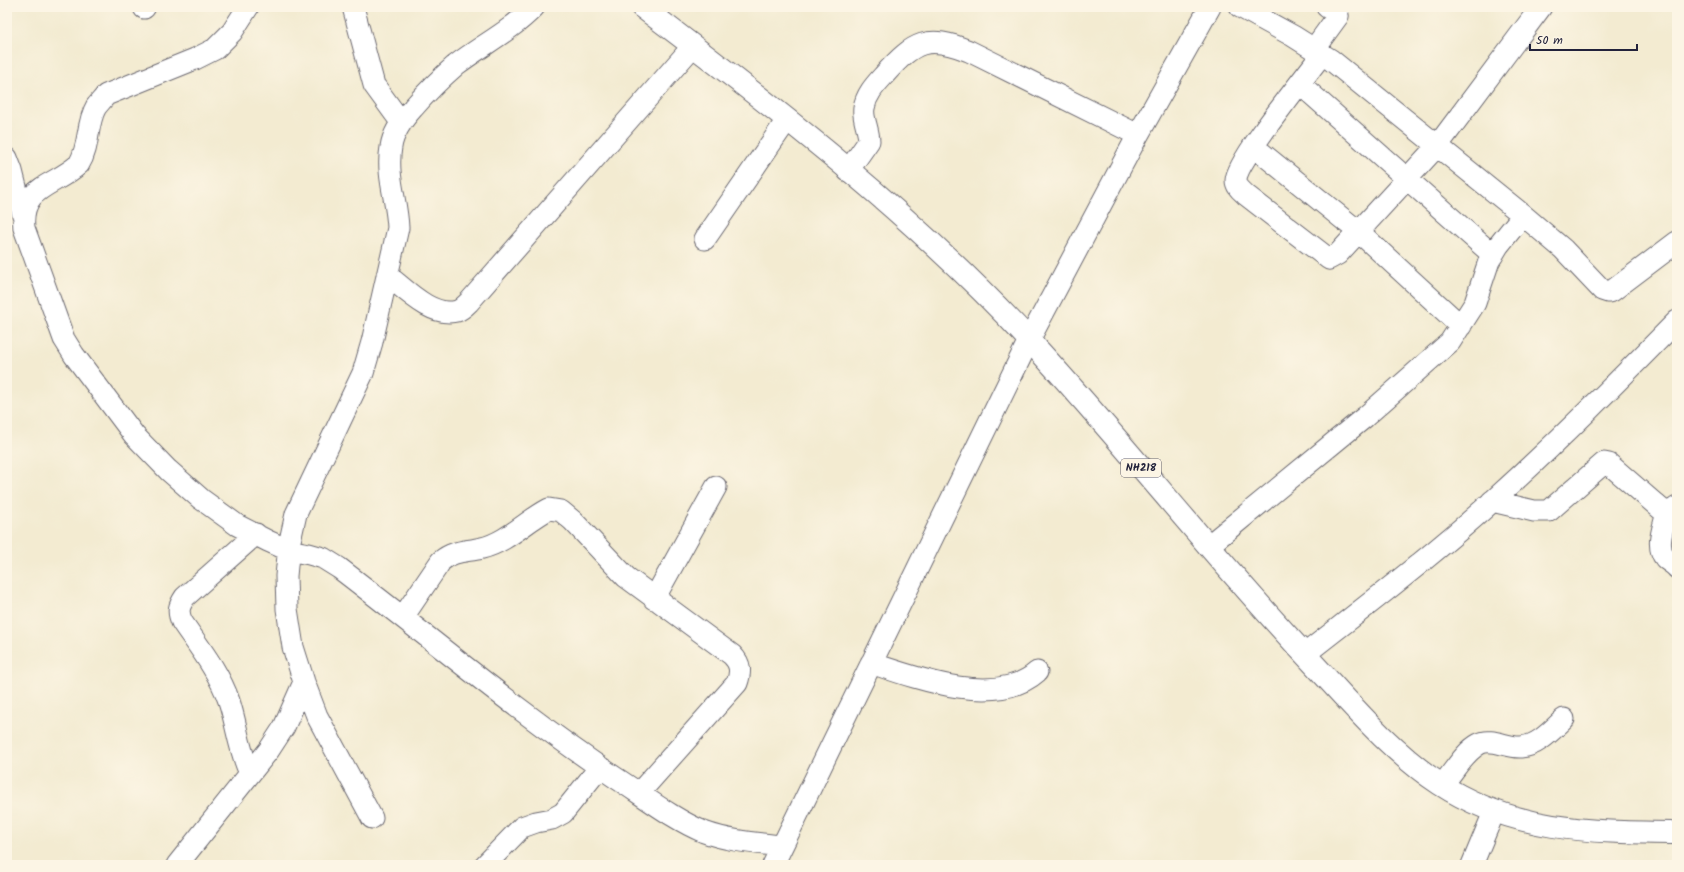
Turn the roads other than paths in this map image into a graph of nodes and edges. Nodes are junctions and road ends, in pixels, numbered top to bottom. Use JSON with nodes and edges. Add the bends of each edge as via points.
{"nodes":[{"id":1,"x":248,"y":7,"type":"edge"},
{"id":2,"x":353,"y":7,"type":"edge"},
{"id":3,"x":534,"y":7,"type":"edge"},
{"id":4,"x":642,"y":7,"type":"edge"},
{"id":5,"x":1210,"y":7,"type":"edge"},
{"id":6,"x":1240,"y":7,"type":"edge"},
{"id":7,"x":1327,"y":7,"type":"edge"},
{"id":8,"x":1541,"y":7,"type":"edge"},
{"id":9,"x":693,"y":46,"type":"junction"},
{"id":10,"x":1318,"y":52,"type":"junction"},
{"id":11,"x":1300,"y":84,"type":"junction"},
{"id":12,"x":787,"y":120,"type":"junction"},
{"id":13,"x":401,"y":122,"type":"junction"},
{"id":14,"x":1138,"y":135,"type":"junction"},
{"id":15,"x":1438,"y":145,"type":"junction"},
{"id":16,"x":1253,"y":146,"type":"junction"},
{"id":17,"x":7,"y":158,"type":"edge"},
{"id":18,"x":848,"y":171,"type":"junction"},
{"id":19,"x":1408,"y":178,"type":"junction"},
{"id":20,"x":1523,"y":215,"type":"junction"},
{"id":21,"x":23,"y":216,"type":"junction"},
{"id":22,"x":1359,"y":232,"type":"junction"},
{"id":23,"x":705,"y":239,"type":"dead end"},
{"id":24,"x":1677,"y":242,"type":"edge"},
{"id":25,"x":1493,"y":255,"type":"junction"},
{"id":26,"x":387,"y":275,"type":"junction"},
{"id":27,"x":1677,"y":321,"type":"edge"},
{"id":28,"x":1461,"y":326,"type":"junction"},
{"id":29,"x":1029,"y":340,"type":"junction"},
{"id":30,"x":716,"y":487,"type":"dead end"},
{"id":31,"x":1492,"y":501,"type":"junction"},
{"id":32,"x":1672,"y":510,"type":"edge"},
{"id":33,"x":256,"y":534,"type":"junction"},
{"id":34,"x":1208,"y":546,"type":"junction"},
{"id":35,"x":288,"y":550,"type":"junction"},
{"id":36,"x":1677,"y":568,"type":"edge"},
{"id":37,"x":654,"y":599,"type":"junction"},
{"id":38,"x":403,"y":618,"type":"junction"},
{"id":39,"x":1305,"y":654,"type":"junction"},
{"id":40,"x":871,"y":663,"type":"junction"},
{"id":41,"x":1037,"y":672,"type":"dead end"},
{"id":42,"x":304,"y":682,"type":"junction"},
{"id":43,"x":1564,"y":719,"type":"dead end"},
{"id":44,"x":600,"y":767,"type":"junction"},
{"id":45,"x":250,"y":773,"type":"junction"},
{"id":46,"x":1442,"y":786,"type":"junction"},
{"id":47,"x":639,"y":793,"type":"junction"},
{"id":48,"x":1494,"y":812,"type":"junction"},
{"id":49,"x":372,"y":818,"type":"dead end"},
{"id":50,"x":1677,"y":833,"type":"edge"},
{"id":51,"x":777,"y":856,"type":"edge"},
{"id":52,"x":177,"y":865,"type":"edge"},
{"id":53,"x":485,"y":865,"type":"edge"},
{"id":54,"x":1472,"y":865,"type":"edge"}],
"edges":[{"from":1,"to":21,"type":"street","via":[[232,32],[215,49],[106,95],[93,114],[80,164],[31,197],[25,206]]},
{"from":2,"to":13,"type":"street","via":[[374,85]]},
{"from":3,"to":13,"type":"street","via":[[456,66],[426,93]]},
{"from":4,"to":9,"type":"highway","number":"NH218"},
{"from":5,"to":14,"type":"street"},
{"from":6,"to":10,"type":"street"},
{"from":7,"to":10,"type":"street","via":[[1338,16]]},
{"from":8,"to":15,"type":"street"},
{"from":9,"to":12,"type":"highway","number":"NH218"},
{"from":9,"to":26,"type":"street","via":[[459,311],[436,309],[419,300]]},
{"from":10,"to":11,"type":"street"},
{"from":10,"to":15,"type":"street"},
{"from":11,"to":16,"type":"street"},
{"from":11,"to":19,"type":"street"},
{"from":12,"to":18,"type":"highway","number":"NH218"},
{"from":12,"to":23,"type":"street"},
{"from":13,"to":26,"type":"street","via":[[391,145],[389,178],[398,228]]},
{"from":14,"to":18,"type":"street","via":[[969,51],[948,42],[932,41],[916,46],[902,55],[866,98],[863,113],[869,140]]},
{"from":14,"to":29,"type":"street"},
{"from":15,"to":19,"type":"street"},
{"from":15,"to":20,"type":"street"},
{"from":16,"to":22,"type":"street"},
{"from":16,"to":22,"type":"street","via":[[1238,172],[1236,181],[1238,188],[1246,195],[1329,259],[1338,254]]},
{"from":17,"to":21,"type":"street"},
{"from":18,"to":29,"type":"highway","number":"NH218","via":[[936,246]]},
{"from":19,"to":22,"type":"street"},
{"from":19,"to":25,"type":"street"},
{"from":20,"to":24,"type":"street","via":[[1563,248],[1596,285],[1608,292]]},
{"from":20,"to":25,"type":"street"},
{"from":21,"to":33,"type":"street","via":[[24,228],[64,339],[74,355],[134,434],[168,470],[201,499]]},
{"from":22,"to":28,"type":"street"},
{"from":25,"to":28,"type":"street","via":[[1475,303]]},
{"from":26,"to":35,"type":"street","via":[[363,373],[296,514]]},
{"from":27,"to":31,"type":"street","via":[[1588,412]]},
{"from":28,"to":34,"type":"street","via":[[1450,342],[1365,418]]},
{"from":29,"to":34,"type":"highway","number":"NH218"},
{"from":29,"to":40,"type":"street"},
{"from":30,"to":37,"type":"street"},
{"from":31,"to":32,"type":"street","via":[[1534,511],[1549,511],[1604,463],[1609,464],[1662,510]]},
{"from":31,"to":39,"type":"street","via":[[1420,563]]},
{"from":32,"to":36,"type":"street","via":[[1660,545],[1665,557]]},
{"from":33,"to":35,"type":"street"},
{"from":33,"to":45,"type":"street","via":[[185,597],[178,614],[216,671],[229,702]]},
{"from":34,"to":39,"type":"highway","number":"NH218"},
{"from":35,"to":38,"type":"street","via":[[323,558]]},
{"from":35,"to":42,"type":"street","via":[[287,609],[293,647]]},
{"from":37,"to":38,"type":"street","via":[[626,577],[573,521],[561,511],[549,510],[497,543],[450,554],[441,561]]},
{"from":37,"to":47,"type":"street","via":[[732,655],[740,667],[740,675],[737,682]]},
{"from":38,"to":44,"type":"street"},
{"from":39,"to":46,"type":"highway","number":"NH218","via":[[1401,753]]},
{"from":40,"to":41,"type":"street","via":[[912,677],[977,688],[998,688],[1016,684],[1028,680]]},
{"from":40,"to":51,"type":"street"},
{"from":42,"to":45,"type":"street","via":[[284,727]]},
{"from":42,"to":49,"type":"street","via":[[317,716]]},
{"from":43,"to":46,"type":"street","via":[[1533,744],[1522,747],[1480,743],[1472,749]]},
{"from":44,"to":47,"type":"street"},
{"from":44,"to":53,"type":"street","via":[[563,813],[552,819],[522,827]]},
{"from":45,"to":52,"type":"street"},
{"from":46,"to":48,"type":"highway","number":"NH218"},
{"from":47,"to":51,"type":"street","via":[[704,832]]},
{"from":48,"to":50,"type":"highway","number":"NH218","via":[[1535,824],[1591,832]]},
{"from":48,"to":54,"type":"street"}]}
